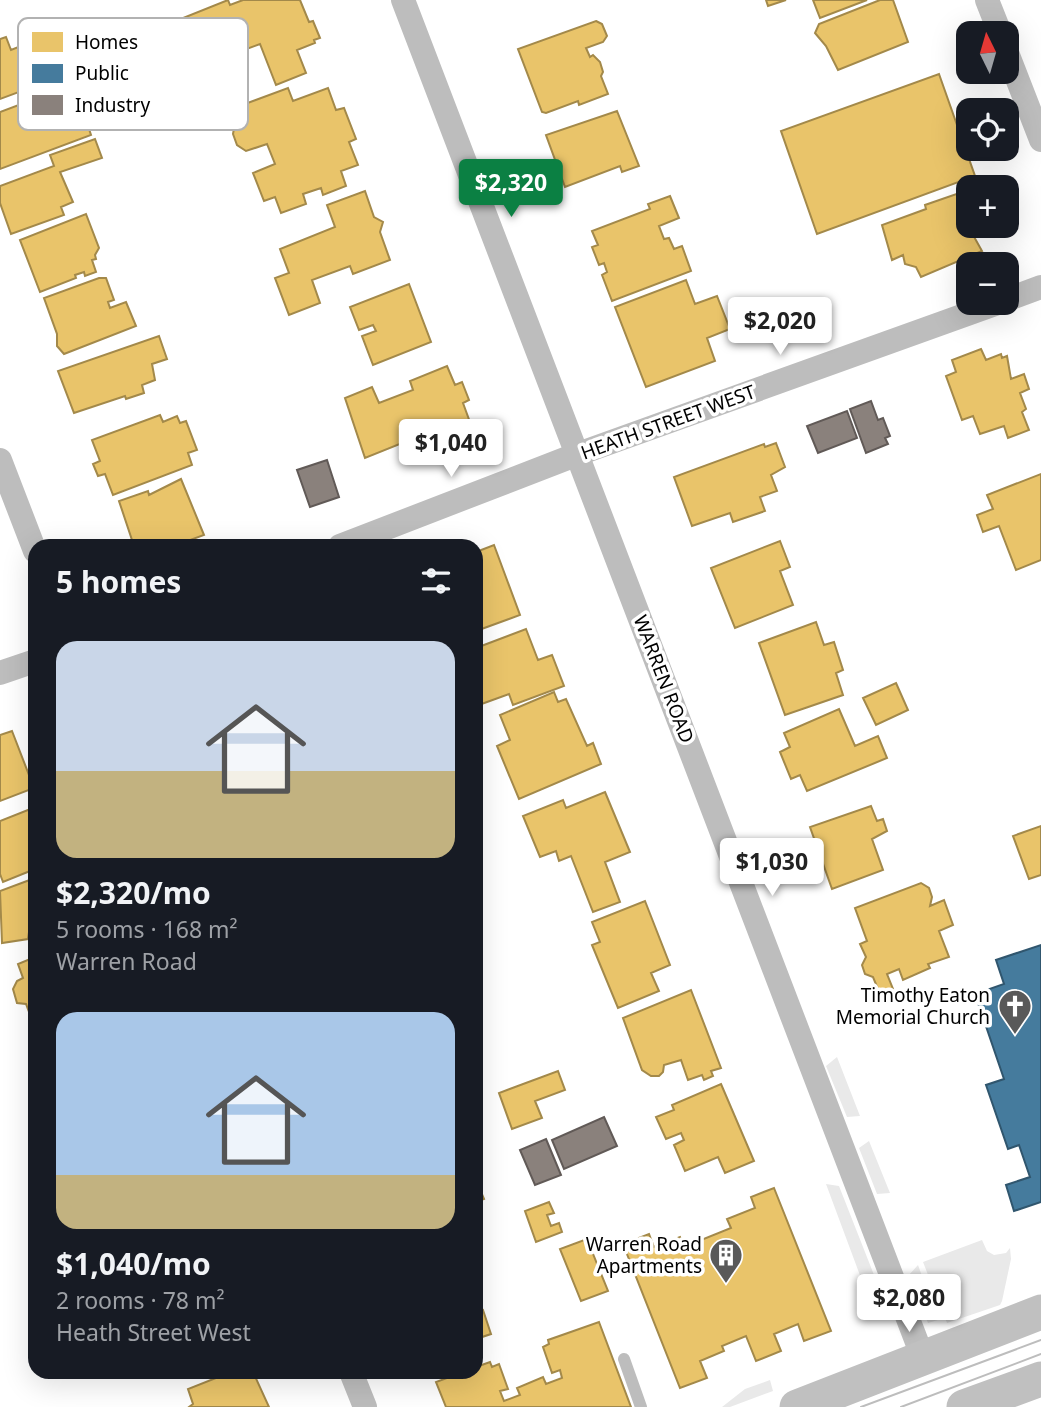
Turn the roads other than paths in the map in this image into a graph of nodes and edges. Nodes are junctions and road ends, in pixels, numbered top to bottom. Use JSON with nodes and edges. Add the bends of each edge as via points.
{"nodes":[{"id":1,"x":402,"y":0,"type":"edge"},
{"id":2,"x":987,"y":0,"type":"edge"},
{"id":3,"x":995,"y":21,"type":"edge"},
{"id":4,"x":1019,"y":83,"type":"edge"},
{"id":5,"x":1041,"y":140,"type":"edge"},
{"id":6,"x":1041,"y":287,"type":"edge"},
{"id":7,"x":1019,"y":295,"type":"edge"},
{"id":8,"x":965,"y":315,"type":"edge"},
{"id":9,"x":578,"y":454,"type":"junction"},
{"id":10,"x":0,"y":460,"type":"edge"},
{"id":11,"x":30,"y":539,"type":"edge"},
{"id":12,"x":358,"y":539,"type":"edge"},
{"id":13,"x":28,"y":663,"type":"edge"},
{"id":14,"x":0,"y":673,"type":"edge"},
{"id":15,"x":1041,"y":1312,"type":"edge"},
{"id":16,"x":624,"y":1359,"type":"dead end"},
{"id":17,"x":923,"y":1359,"type":"junction"},
{"id":18,"x":354,"y":1379,"type":"edge"},
{"id":19,"x":1041,"y":1379,"type":"edge"},
{"id":20,"x":365,"y":1407,"type":"edge"},
{"id":21,"x":641,"y":1407,"type":"edge"},
{"id":22,"x":797,"y":1407,"type":"edge"},
{"id":23,"x":964,"y":1407,"type":"edge"}],
"edges":[{"from":1,"to":9,"type":"street","name":"WARREN ROAD"},
{"from":2,"to":3,"type":"street"},
{"from":4,"to":5,"type":"street"},
{"from":6,"to":7,"type":"street"},
{"from":8,"to":9,"type":"street","name":"HEATH STREET WEST"},
{"from":9,"to":12,"type":"street","name":"HEATH STREET WEST"},
{"from":9,"to":17,"type":"street","name":"WARREN ROAD"},
{"from":10,"to":11,"type":"street"},
{"from":13,"to":14,"type":"street"},
{"from":15,"to":17,"type":"main road"},
{"from":16,"to":21,"type":"lane"},
{"from":17,"to":22,"type":"main road"},
{"from":18,"to":20,"type":"street"},
{"from":19,"to":23,"type":"main road"}]}
